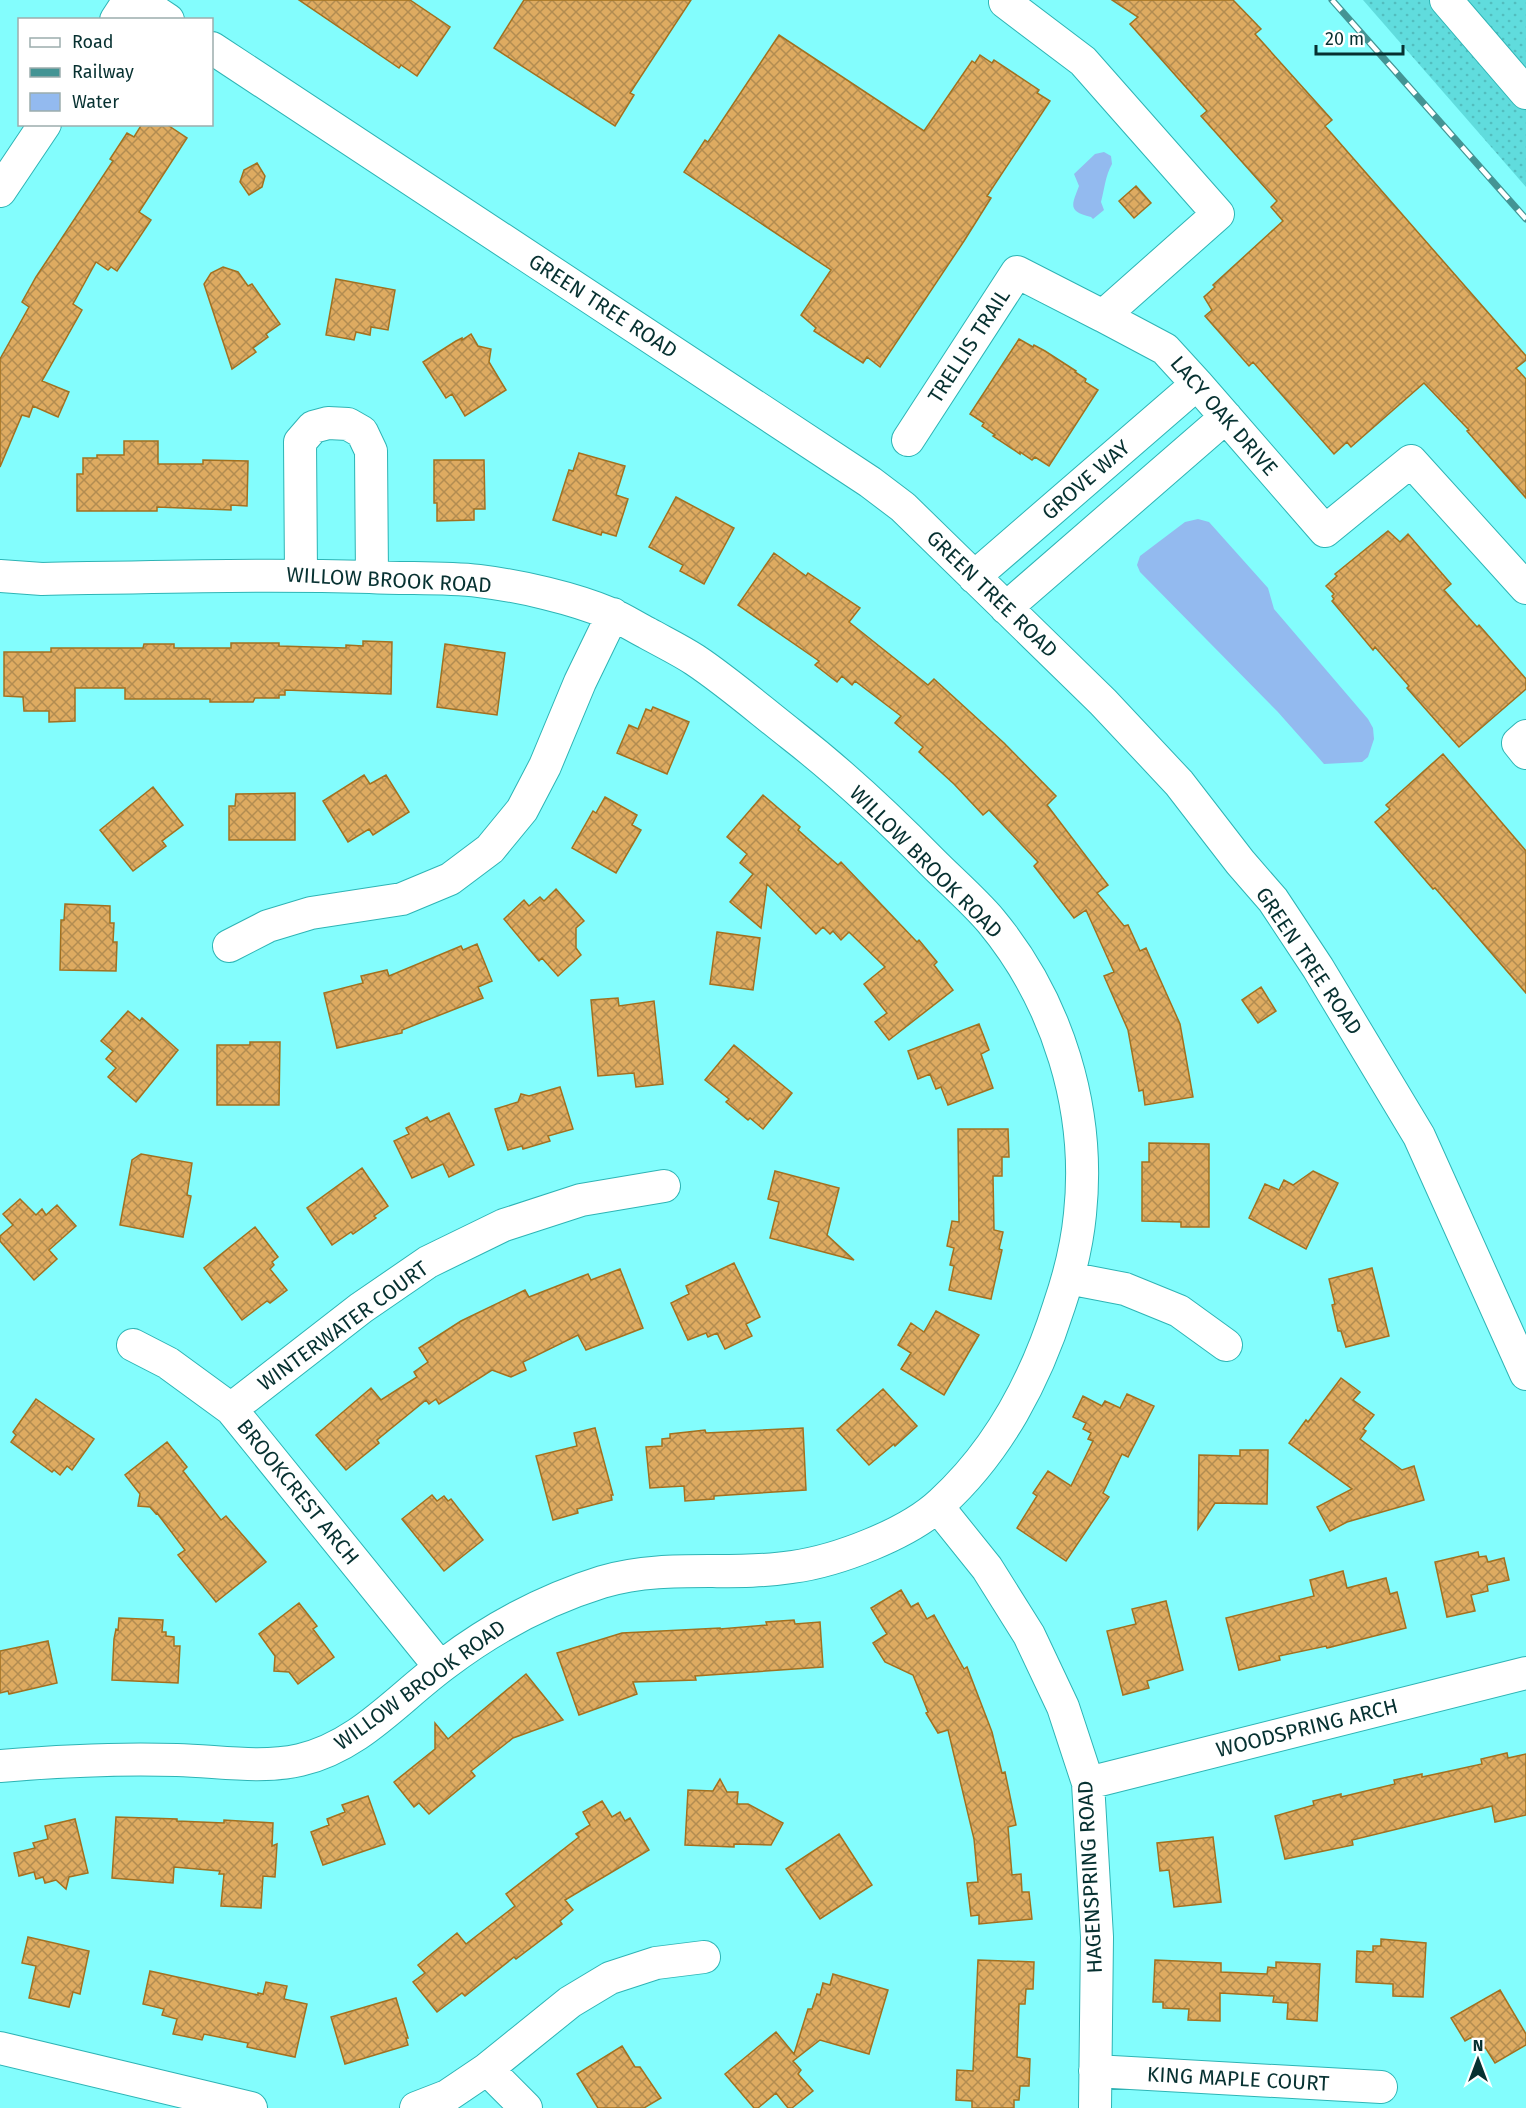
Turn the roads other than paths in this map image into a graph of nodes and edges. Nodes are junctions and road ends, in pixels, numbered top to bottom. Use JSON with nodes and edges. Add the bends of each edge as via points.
{"nodes":[{"id":1,"x":129,"y":0,"type":"edge"},
{"id":2,"x":138,"y":0,"type":"edge"},
{"id":3,"x":1446,"y":0,"type":"edge"},
{"id":4,"x":1005,"y":2,"type":"dead end"},
{"id":5,"x":117,"y":18,"type":"edge"},
{"id":6,"x":165,"y":18,"type":"edge"},
{"id":7,"x":213,"y":49,"type":"edge"},
{"id":8,"x":1526,"y":93,"type":"edge"},
{"id":9,"x":44,"y":126,"type":"edge"},
{"id":10,"x":0,"y":191,"type":"edge"},
{"id":11,"x":1103,"y":316,"type":"junction"},
{"id":12,"x":1197,"y":384,"type":"junction"},
{"id":13,"x":1226,"y":417,"type":"junction"},
{"id":14,"x":908,"y":440,"type":"dead end"},
{"id":15,"x":301,"y":575,"type":"junction"},
{"id":16,"x":0,"y":576,"type":"edge"},
{"id":17,"x":974,"y":577,"type":"junction"},
{"id":18,"x":372,"y":578,"type":"junction"},
{"id":19,"x":1526,"y":588,"type":"edge"},
{"id":20,"x":1006,"y":608,"type":"junction"},
{"id":21,"x":613,"y":614,"type":"junction"},
{"id":22,"x":1526,"y":736,"type":"edge"},
{"id":23,"x":1526,"y":753,"type":"edge"},
{"id":24,"x":229,"y":946,"type":"dead end"},
{"id":25,"x":664,"y":1186,"type":"dead end"},
{"id":26,"x":1068,"y":1278,"type":"junction"},
{"id":27,"x":133,"y":1345,"type":"dead end"},
{"id":28,"x":1226,"y":1345,"type":"dead end"},
{"id":29,"x":1526,"y":1374,"type":"edge"},
{"id":30,"x":231,"y":1409,"type":"junction"},
{"id":31,"x":938,"y":1507,"type":"junction"},
{"id":32,"x":440,"y":1667,"type":"junction"},
{"id":33,"x":1526,"y":1674,"type":"edge"},
{"id":34,"x":0,"y":1766,"type":"edge"},
{"id":35,"x":1088,"y":1783,"type":"junction"},
{"id":36,"x":704,"y":1957,"type":"dead end"},
{"id":37,"x":0,"y":2048,"type":"edge"},
{"id":38,"x":487,"y":2069,"type":"junction"},
{"id":39,"x":1095,"y":2071,"type":"junction"},
{"id":40,"x":1381,"y":2087,"type":"dead end"},
{"id":41,"x":251,"y":2108,"type":"edge"},
{"id":42,"x":416,"y":2108,"type":"edge"},
{"id":43,"x":525,"y":2108,"type":"edge"},
{"id":44,"x":1095,"y":2108,"type":"edge"}],
"edges":[{"from":1,"to":5,"type":"street"},
{"from":2,"to":6,"type":"street"},
{"from":3,"to":8,"type":"street"},
{"from":4,"to":11,"type":"street","via":[[1083,61],[1218,214]]},
{"from":7,"to":17,"type":"street","name":"GREEN TREE ROAD","via":[[870,482],[903,507]]},
{"from":9,"to":10,"type":"street"},
{"from":11,"to":12,"type":"street","name":"LACY OAK DRIVE","via":[[1165,349]]},
{"from":11,"to":14,"type":"street","name":"TRELLIS TRAIL","via":[[1017,272]]},
{"from":12,"to":13,"type":"street","name":"LACY OAK DRIVE"},
{"from":12,"to":17,"type":"street","name":"GROVE WAY"},
{"from":13,"to":19,"type":"street","name":"LACY OAK DRIVE","via":[[1325,531],[1411,461]]},
{"from":13,"to":20,"type":"street"},
{"from":15,"to":16,"type":"street","name":"WILLOW BROOK ROAD","via":[[42,579]]},
{"from":15,"to":18,"type":"street","name":"WILLOW BROOK ROAD"},
{"from":15,"to":18,"type":"street","via":[[300,442],[313,427],[328,423],[348,424],[362,432],[371,451]]},
{"from":17,"to":20,"type":"street","name":"GREEN TREE ROAD"},
{"from":18,"to":21,"type":"street","name":"WILLOW BROOK ROAD","via":[[478,581],[545,593]]},
{"from":20,"to":29,"type":"street","name":"GREEN TREE ROAD","via":[[1179,783],[1273,900],[1419,1136]]},
{"from":21,"to":24,"type":"street","via":[[522,810],[490,849],[450,879],[402,899],[311,914],[268,926]]},
{"from":21,"to":26,"type":"street","name":"WILLOW BROOK ROAD","via":[[695,660],[822,759],[913,842],[990,921],[1028,973],[1059,1039],[1074,1090],[1083,1152],[1080,1216]]},
{"from":22,"to":23,"type":"street","via":[[1518,743]]},
{"from":25,"to":30,"type":"street","name":"WINTERWATER COURT","via":[[581,1200],[504,1225],[428,1262],[361,1308]]},
{"from":26,"to":28,"type":"street","via":[[1125,1289],[1179,1311]]},
{"from":26,"to":31,"type":"street","name":"WILLOW BROOK ROAD","via":[[1048,1342],[1020,1402],[983,1457]]},
{"from":27,"to":30,"type":"street","name":"BROOKCREST ARCH","via":[[168,1363]]},
{"from":30,"to":32,"type":"street","name":"BROOKCREST ARCH"},
{"from":31,"to":32,"type":"street","name":"WILLOW BROOK ROAD","via":[[882,1539],[844,1555],[792,1568],[674,1570],[611,1580],[550,1600],[492,1629]]},
{"from":31,"to":35,"type":"street","name":"HAGENSPRING ROAD","via":[[987,1568],[1029,1635],[1063,1707]]},
{"from":32,"to":34,"type":"street","name":"WILLOW BROOK ROAD","via":[[352,1739],[303,1759],[278,1763],[58,1761]]},
{"from":33,"to":35,"type":"street","name":"WOODSPRING ARCH"},
{"from":35,"to":39,"type":"street","name":"HAGENSPRING ROAD","via":[[1097,1937]]},
{"from":36,"to":38,"type":"street","via":[[656,1963],[610,1978],[570,2002]]},
{"from":37,"to":41,"type":"street"},
{"from":38,"to":42,"type":"street","via":[[447,2096]]},
{"from":38,"to":43,"type":"street"},
{"from":39,"to":40,"type":"street","name":"KING MAPLE COURT"},
{"from":39,"to":44,"type":"street","name":"HAGENSPRING ROAD"}]}
